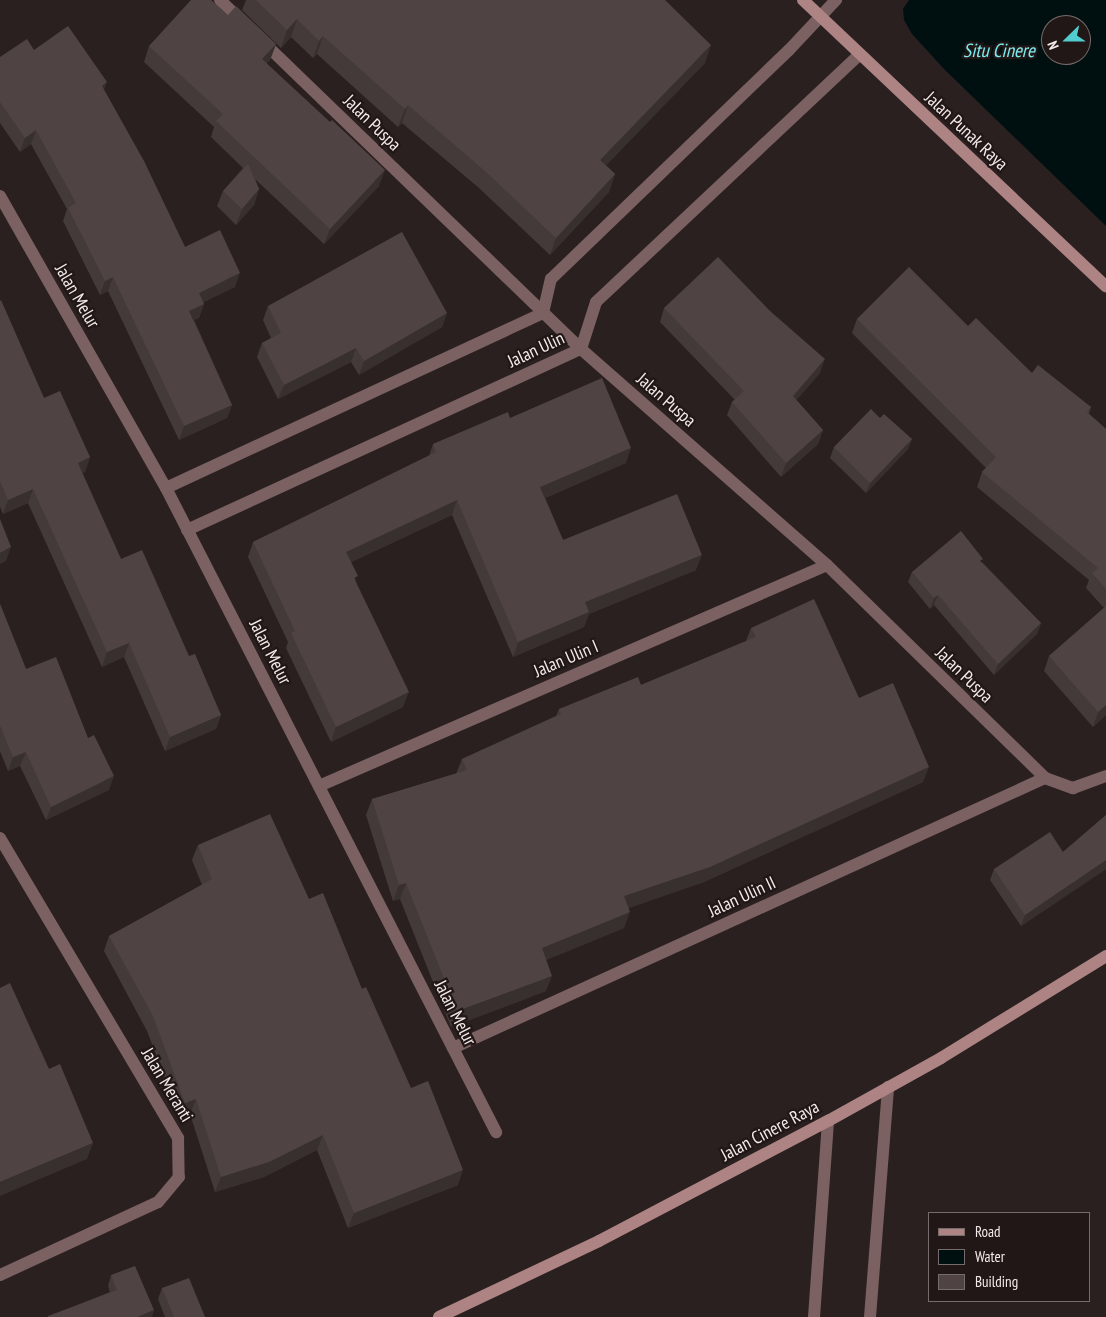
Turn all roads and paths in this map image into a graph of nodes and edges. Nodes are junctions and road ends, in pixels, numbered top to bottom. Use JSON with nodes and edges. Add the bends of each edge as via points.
{"nodes":[{"id":1,"x":220,"y":0,"type":"edge"},
{"id":2,"x":803,"y":0,"type":"edge"},
{"id":3,"x":836,"y":0,"type":"edge"},
{"id":4,"x":820,"y":16,"type":"junction"},
{"id":5,"x":860,"y":54,"type":"junction"},
{"id":6,"x":0,"y":196,"type":"edge"},
{"id":7,"x":1106,"y":287,"type":"edge"},
{"id":8,"x":543,"y":313,"type":"junction"},
{"id":9,"x":581,"y":349,"type":"junction"},
{"id":10,"x":166,"y":488,"type":"junction"},
{"id":11,"x":188,"y":530,"type":"junction"},
{"id":12,"x":827,"y":565,"type":"junction"},
{"id":13,"x":1106,"y":776,"type":"edge"},
{"id":14,"x":1044,"y":778,"type":"junction"},
{"id":15,"x":319,"y":786,"type":"junction"},
{"id":16,"x":0,"y":838,"type":"edge"},
{"id":17,"x":1106,"y":956,"type":"edge"},
{"id":18,"x":453,"y":1048,"type":"junction"},
{"id":19,"x":888,"y":1087,"type":"junction"},
{"id":20,"x":828,"y":1121,"type":"junction"},
{"id":21,"x":496,"y":1132,"type":"dead end"},
{"id":22,"x":0,"y":1275,"type":"edge"},
{"id":23,"x":440,"y":1317,"type":"edge"},
{"id":24,"x":814,"y":1317,"type":"edge"},
{"id":25,"x":870,"y":1317,"type":"edge"}],
"edges":[{"from":1,"to":8,"type":"street","name":"Jalan Puspa"},
{"from":2,"to":4,"type":"main road","name":"Jalan Punak Raya"},
{"from":3,"to":4,"type":"street","name":"Jalan Ulin"},
{"from":4,"to":5,"type":"main road","name":"Jalan Punak Raya"},
{"from":4,"to":8,"type":"street","name":"Jalan Ulin","via":[[789,50],[551,279]]},
{"from":5,"to":7,"type":"main road","name":"Jalan Punak Raya"},
{"from":5,"to":9,"type":"street","name":"Jalan Ulin","via":[[596,302]]},
{"from":6,"to":10,"type":"street","name":"Jalan Melur"},
{"from":8,"to":9,"type":"street","name":"Jalan Puspa"},
{"from":8,"to":10,"type":"street","name":"Jalan Ulin"},
{"from":9,"to":11,"type":"street","name":"Jalan Ulin"},
{"from":9,"to":12,"type":"street","name":"Jalan Puspa"},
{"from":10,"to":11,"type":"street","name":"Jalan Melur"},
{"from":11,"to":15,"type":"street","name":"Jalan Melur"},
{"from":12,"to":14,"type":"street","name":"Jalan Puspa"},
{"from":12,"to":15,"type":"street","name":"Jalan Ulin I"},
{"from":13,"to":14,"type":"street","name":"Jalan Puspa","via":[[1073,788]]},
{"from":14,"to":18,"type":"street","name":"Jalan Ulin II"},
{"from":15,"to":18,"type":"street","name":"Jalan Melur"},
{"from":16,"to":22,"type":"street","name":"Jalan Meranti","via":[[178,1138],[179,1177],[158,1202]]},
{"from":17,"to":19,"type":"main road","name":"Jalan Cinere Raya"},
{"from":18,"to":21,"type":"street","name":"Jalan Melur"},
{"from":19,"to":20,"type":"main road","name":"Jalan Cinere Raya"},
{"from":19,"to":25,"type":"street"},
{"from":20,"to":23,"type":"main road","name":"Jalan Cinere Raya","via":[[599,1241]]},
{"from":20,"to":24,"type":"street"}]}
